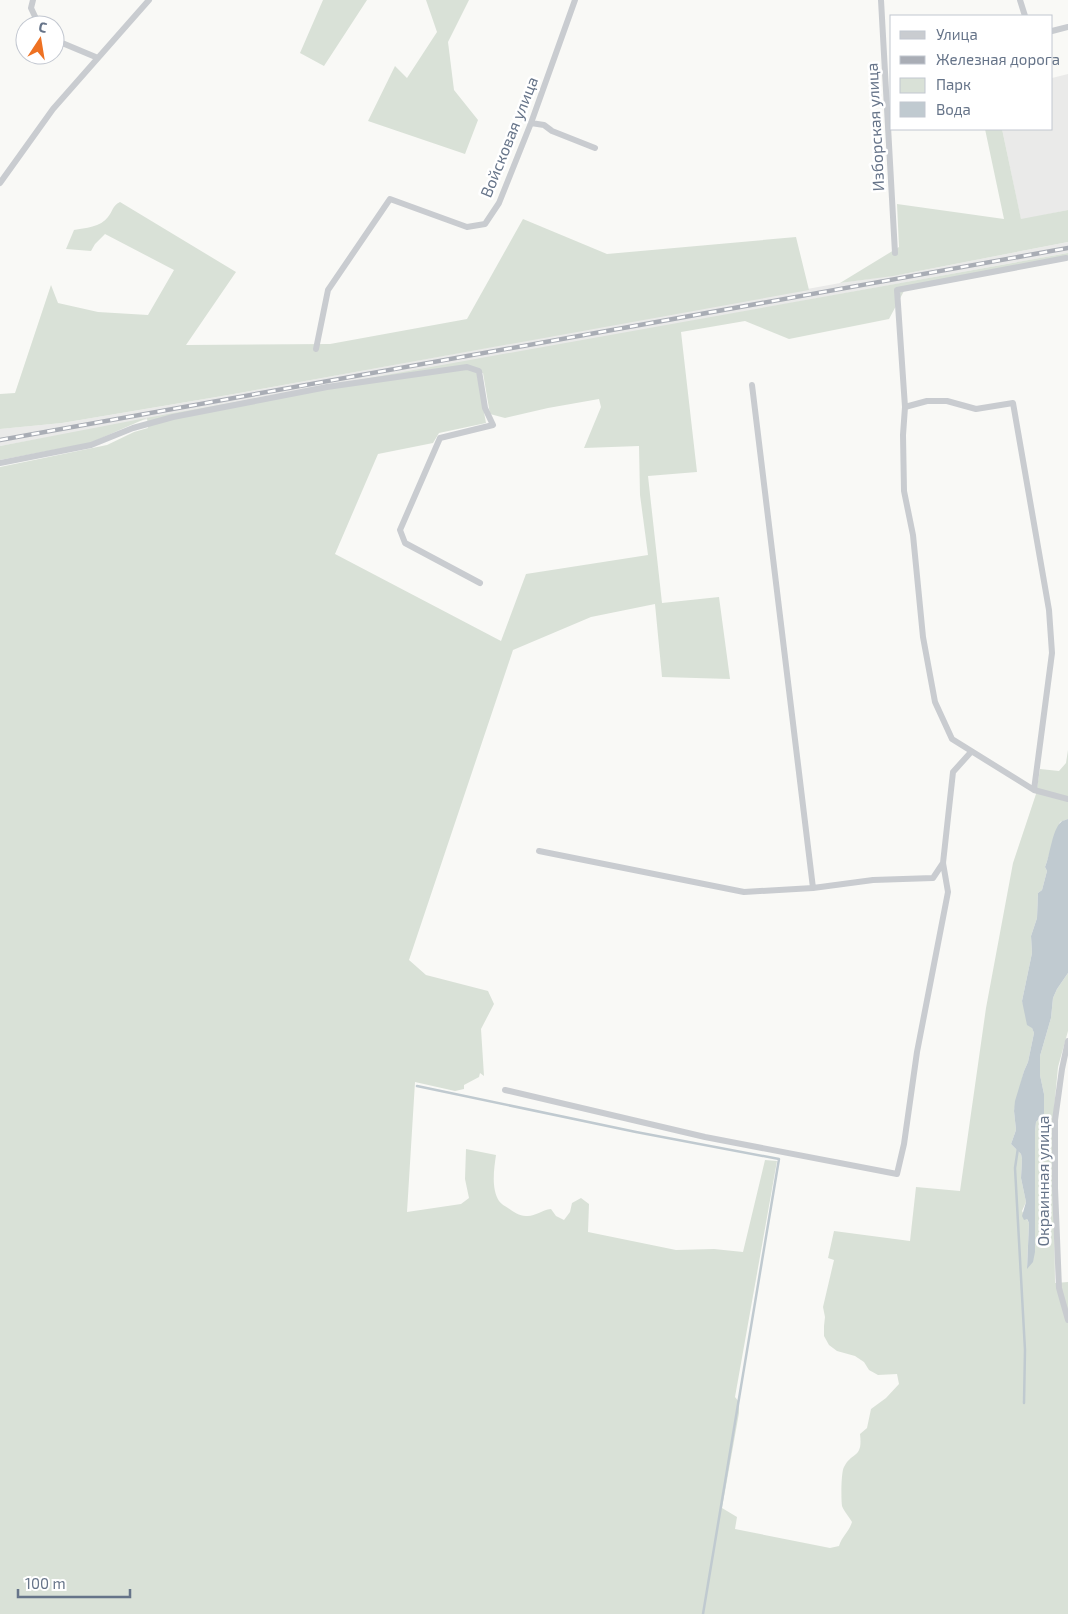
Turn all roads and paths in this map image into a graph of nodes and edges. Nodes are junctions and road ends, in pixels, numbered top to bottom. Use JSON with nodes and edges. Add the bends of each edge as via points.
{"nodes":[{"id":1,"x":33,"y":0,"type":"edge"},
{"id":2,"x":149,"y":0,"type":"edge"},
{"id":3,"x":575,"y":0,"type":"edge"},
{"id":4,"x":881,"y":0,"type":"edge"},
{"id":5,"x":1020,"y":0,"type":"edge"},
{"id":6,"x":34,"y":15,"type":"edge"},
{"id":7,"x":1025,"y":15,"type":"edge"},
{"id":8,"x":1068,"y":27,"type":"edge"},
{"id":9,"x":1053,"y":32,"type":"edge"},
{"id":10,"x":65,"y":44,"type":"edge"},
{"id":11,"x":98,"y":58,"type":"junction"},
{"id":12,"x":531,"y":123,"type":"junction"},
{"id":13,"x":594,"y":148,"type":"dead end"},
{"id":14,"x":0,"y":183,"type":"edge"},
{"id":15,"x":895,"y":253,"type":"dead end"},
{"id":16,"x":1066,"y":258,"type":"dead end"},
{"id":17,"x":316,"y":349,"type":"dead end"},
{"id":18,"x":752,"y":385,"type":"dead end"},
{"id":19,"x":904,"y":407,"type":"junction"},
{"id":20,"x":0,"y":463,"type":"edge"},
{"id":21,"x":480,"y":584,"type":"dead end"},
{"id":22,"x":971,"y":752,"type":"junction"},
{"id":23,"x":1034,"y":790,"type":"junction"},
{"id":24,"x":1068,"y":799,"type":"edge"},
{"id":25,"x":540,"y":851,"type":"dead end"},
{"id":26,"x":943,"y":863,"type":"junction"},
{"id":27,"x":813,"y":888,"type":"junction"},
{"id":28,"x":1068,"y":1041,"type":"edge"},
{"id":29,"x":505,"y":1090,"type":"dead end"},
{"id":30,"x":1068,"y":1320,"type":"edge"}],
"edges":[{"from":1,"to":6,"type":"street","via":[[31,8]]},
{"from":2,"to":11,"type":"street"},
{"from":3,"to":12,"type":"street","name":"Войсковая улица"},
{"from":4,"to":15,"type":"street","name":"Изборская улица"},
{"from":5,"to":7,"type":"street"},
{"from":8,"to":9,"type":"street"},
{"from":10,"to":11,"type":"street"},
{"from":11,"to":14,"type":"street","via":[[53,109]]},
{"from":12,"to":13,"type":"street","via":[[544,125]]},
{"from":12,"to":17,"type":"street","name":"Войсковая улица","via":[[499,203],[485,224],[468,227],[390,199],[328,290]]},
{"from":16,"to":19,"type":"street","via":[[897,290]]},
{"from":18,"to":27,"type":"street"},
{"from":19,"to":22,"type":"street","via":[[904,491],[913,535],[923,637],[935,702],[952,739]]},
{"from":19,"to":23,"type":"street","via":[[927,401],[947,401],[976,409],[1013,403],[1046,591],[1052,653]]},
{"from":20,"to":21,"type":"street","via":[[91,445],[133,428],[173,417],[327,387],[467,367],[479,372],[485,408],[493,425],[440,438],[400,530],[405,542]]},
{"from":22,"to":23,"type":"street"},
{"from":22,"to":26,"type":"street","via":[[953,772]]},
{"from":23,"to":24,"type":"street"},
{"from":25,"to":27,"type":"street","via":[[744,892]]},
{"from":26,"to":27,"type":"street","via":[[933,878],[873,880]]},
{"from":26,"to":29,"type":"street","via":[[948,892],[897,1174],[705,1136]]},
{"from":28,"to":30,"type":"street","name":"Окраинная улица","via":[[1055,1120],[1059,1288]]}]}
